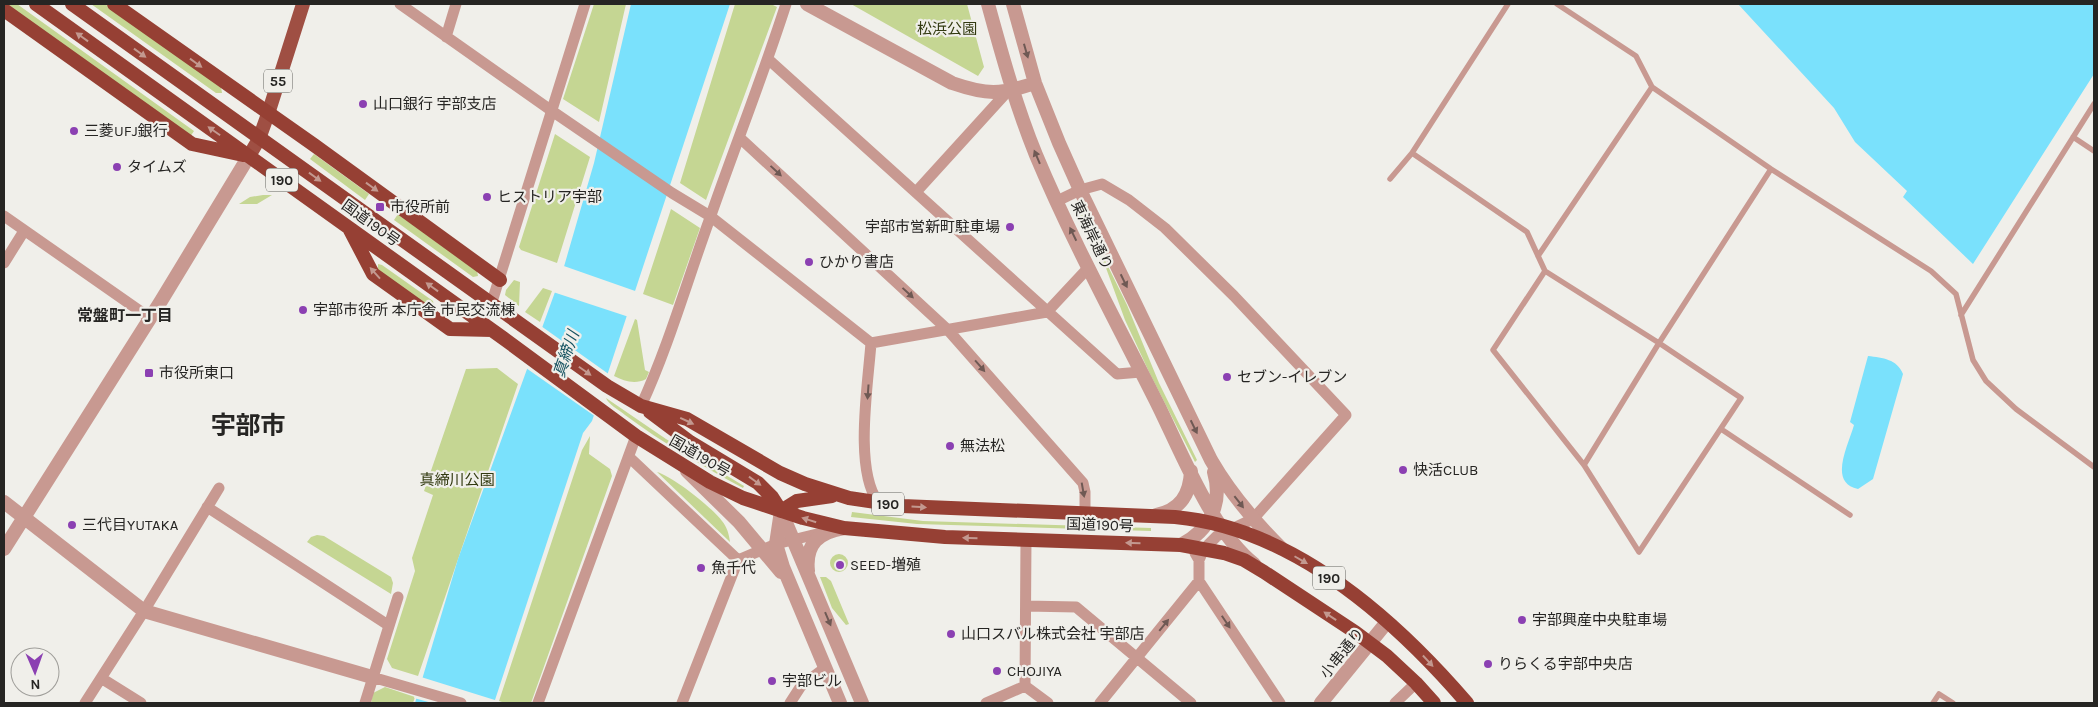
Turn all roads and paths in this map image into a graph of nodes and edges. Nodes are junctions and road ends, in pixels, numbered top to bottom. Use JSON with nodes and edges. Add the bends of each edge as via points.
{"nodes":[{"id":1,"x":36,"y":4,"type":"edge"},
{"id":2,"x":72,"y":4,"type":"edge"},
{"id":3,"x":114,"y":4,"type":"edge"},
{"id":4,"x":303,"y":4,"type":"edge"},
{"id":5,"x":400,"y":4,"type":"edge"},
{"id":6,"x":456,"y":4,"type":"edge"},
{"id":7,"x":586,"y":4,"type":"edge"},
{"id":8,"x":786,"y":4,"type":"edge"},
{"id":9,"x":807,"y":4,"type":"edge"},
{"id":10,"x":988,"y":4,"type":"edge"},
{"id":11,"x":1013,"y":4,"type":"edge"},
{"id":12,"x":1508,"y":4,"type":"edge"},
{"id":13,"x":1557,"y":4,"type":"edge"},
{"id":14,"x":4,"y":10,"type":"edge"},
{"id":15,"x":446,"y":37,"type":"junction"},
{"id":16,"x":768,"y":58,"type":"junction"},
{"id":17,"x":1035,"y":84,"type":"junction"},
{"id":18,"x":1652,"y":87,"type":"junction"},
{"id":19,"x":1010,"y":91,"type":"junction"},
{"id":20,"x":2094,"y":104,"type":"edge"},
{"id":21,"x":552,"y":111,"type":"junction"},
{"id":22,"x":268,"y":114,"type":"junction"},
{"id":23,"x":2073,"y":137,"type":"junction"},
{"id":24,"x":259,"y":138,"type":"junction"},
{"id":25,"x":740,"y":138,"type":"junction"},
{"id":26,"x":2094,"y":150,"type":"edge"},
{"id":27,"x":1412,"y":154,"type":"junction"},
{"id":28,"x":249,"y":156,"type":"junction"},
{"id":29,"x":1771,"y":169,"type":"junction"},
{"id":30,"x":1390,"y":179,"type":"dead end"},
{"id":31,"x":1080,"y":190,"type":"junction"},
{"id":32,"x":916,"y":192,"type":"junction"},
{"id":33,"x":1057,"y":201,"type":"junction"},
{"id":34,"x":4,"y":216,"type":"edge"},
{"id":35,"x":710,"y":216,"type":"junction"},
{"id":36,"x":349,"y":228,"type":"junction"},
{"id":37,"x":24,"y":231,"type":"junction"},
{"id":38,"x":1538,"y":256,"type":"junction"},
{"id":39,"x":4,"y":263,"type":"edge"},
{"id":40,"x":1089,"y":267,"type":"junction"},
{"id":41,"x":1545,"y":271,"type":"junction"},
{"id":42,"x":500,"y":280,"type":"junction"},
{"id":43,"x":491,"y":305,"type":"junction"},
{"id":44,"x":1048,"y":312,"type":"junction"},
{"id":45,"x":1961,"y":315,"type":"junction"},
{"id":46,"x":150,"y":318,"type":"junction"},
{"id":47,"x":492,"y":330,"type":"junction"},
{"id":48,"x":948,"y":330,"type":"junction"},
{"id":49,"x":871,"y":343,"type":"junction"},
{"id":50,"x":1659,"y":343,"type":"junction"},
{"id":51,"x":1141,"y":372,"type":"junction"},
{"id":52,"x":641,"y":406,"type":"junction"},
{"id":53,"x":1721,"y":429,"type":"junction"},
{"id":54,"x":636,"y":436,"type":"junction"},
{"id":55,"x":629,"y":457,"type":"junction"},
{"id":56,"x":1212,"y":462,"type":"junction"},
{"id":57,"x":1584,"y":465,"type":"junction"},
{"id":58,"x":683,"y":466,"type":"junction"},
{"id":59,"x":2094,"y":467,"type":"edge"},
{"id":60,"x":1191,"y":471,"type":"junction"},
{"id":61,"x":219,"y":488,"type":"dead end"},
{"id":62,"x":850,"y":498,"type":"junction"},
{"id":63,"x":4,"y":502,"type":"edge"},
{"id":64,"x":878,"y":502,"type":"junction"},
{"id":65,"x":207,"y":507,"type":"junction"},
{"id":66,"x":781,"y":511,"type":"junction"},
{"id":67,"x":1084,"y":513,"type":"junction"},
{"id":68,"x":1156,"y":515,"type":"junction"},
{"id":69,"x":1850,"y":515,"type":"dead end"},
{"id":70,"x":24,"y":517,"type":"junction"},
{"id":71,"x":1252,"y":519,"type":"junction"},
{"id":72,"x":1220,"y":524,"type":"junction"},
{"id":73,"x":838,"y":529,"type":"junction"},
{"id":74,"x":793,"y":539,"type":"junction"},
{"id":75,"x":1026,"y":539,"type":"junction"},
{"id":76,"x":776,"y":544,"type":"junction"},
{"id":77,"x":1181,"y":545,"type":"junction"},
{"id":78,"x":1281,"y":548,"type":"junction"},
{"id":79,"x":4,"y":549,"type":"edge"},
{"id":80,"x":762,"y":549,"type":"junction"},
{"id":81,"x":1202,"y":554,"type":"junction"},
{"id":82,"x":738,"y":560,"type":"junction"},
{"id":83,"x":1264,"y":572,"type":"junction"},
{"id":84,"x":809,"y":574,"type":"junction"},
{"id":85,"x":1199,"y":581,"type":"junction"},
{"id":86,"x":789,"y":583,"type":"junction"},
{"id":87,"x":398,"y":597,"type":"dead end"},
{"id":88,"x":1026,"y":606,"type":"junction"},
{"id":89,"x":144,"y":612,"type":"junction"},
{"id":90,"x":1387,"y":622,"type":"junction"},
{"id":91,"x":388,"y":625,"type":"junction"},
{"id":92,"x":1371,"y":644,"type":"junction"},
{"id":93,"x":1138,"y":658,"type":"junction"},
{"id":94,"x":825,"y":668,"type":"junction"},
{"id":95,"x":372,"y":677,"type":"junction"},
{"id":96,"x":101,"y":678,"type":"junction"},
{"id":97,"x":1416,"y":683,"type":"junction"},
{"id":98,"x":1025,"y":686,"type":"junction"},
{"id":99,"x":85,"y":703,"type":"edge"},
{"id":100,"x":141,"y":703,"type":"edge"},
{"id":101,"x":365,"y":703,"type":"edge"},
{"id":102,"x":461,"y":703,"type":"edge"},
{"id":103,"x":538,"y":703,"type":"edge"},
{"id":104,"x":682,"y":703,"type":"edge"},
{"id":105,"x":790,"y":703,"type":"edge"},
{"id":106,"x":840,"y":703,"type":"edge"},
{"id":107,"x":862,"y":703,"type":"edge"},
{"id":108,"x":986,"y":703,"type":"edge"},
{"id":109,"x":1048,"y":703,"type":"edge"},
{"id":110,"x":1100,"y":703,"type":"edge"},
{"id":111,"x":1190,"y":703,"type":"edge"},
{"id":112,"x":1280,"y":703,"type":"edge"},
{"id":113,"x":1321,"y":703,"type":"edge"},
{"id":114,"x":1395,"y":703,"type":"edge"},
{"id":115,"x":1434,"y":703,"type":"edge"},
{"id":116,"x":1467,"y":703,"type":"edge"},
{"id":117,"x":1933,"y":703,"type":"edge"},
{"id":118,"x":1953,"y":703,"type":"edge"}],
"edges":[{"from":28,"to":1,"type":"highway","name":"国道190号","number":"190","one_way":true},
{"from":2,"to":24,"type":"highway","name":"国道190号","number":"190","one_way":true},
{"from":3,"to":22,"type":"highway","one_way":true},
{"from":4,"to":22,"type":"main road","number":"55"},
{"from":5,"to":15,"type":"street"},
{"from":6,"to":15,"type":"street"},
{"from":7,"to":21,"type":"street"},
{"from":8,"to":16,"type":"street"},
{"from":9,"to":19,"type":"street","via":[[952,83],[974,91]]},
{"from":10,"to":19,"type":"street","name":"東海岸通り"},
{"from":11,"to":17,"type":"street","name":"東海岸通り","one_way":true},
{"from":12,"to":27,"type":"lane"},
{"from":13,"to":18,"type":"lane","via":[[1636,56]]},
{"from":14,"to":28,"type":"highway","via":[[192,144]]},
{"from":15,"to":21,"type":"street"},
{"from":16,"to":25,"type":"street"},
{"from":16,"to":32,"type":"street"},
{"from":17,"to":19,"type":"street"},
{"from":17,"to":31,"type":"street","name":"東海岸通り"},
{"from":18,"to":29,"type":"lane"},
{"from":18,"to":38,"type":"lane"},
{"from":19,"to":32,"type":"street"},
{"from":33,"to":19,"type":"street","name":"東海岸通り","one_way":true},
{"from":20,"to":23,"type":"lane"},
{"from":21,"to":35,"type":"street"},
{"from":21,"to":42,"type":"street"},
{"from":22,"to":24,"type":"main road","number":"55"},
{"from":22,"to":42,"type":"highway","one_way":true},
{"from":23,"to":26,"type":"lane"},
{"from":23,"to":45,"type":"lane"},
{"from":24,"to":28,"type":"main road","number":"55"},
{"from":24,"to":43,"type":"highway","name":"国道190号","number":"190","one_way":true},
{"from":25,"to":35,"type":"street"},
{"from":25,"to":48,"type":"street","one_way":true},
{"from":27,"to":30,"type":"lane"},
{"from":27,"to":38,"type":"lane","via":[[1527,232]]},
{"from":28,"to":36,"type":"highway","name":"国道190号","number":"190"},
{"from":28,"to":46,"type":"street"},
{"from":29,"to":45,"type":"lane","via":[[1931,271],[1956,294]]},
{"from":29,"to":50,"type":"lane"},
{"from":31,"to":33,"type":"street"},
{"from":31,"to":56,"type":"street","name":"東海岸通り","one_way":true},
{"from":31,"to":71,"type":"street","via":[[1102,184],[1165,228],[1346,415]]},
{"from":32,"to":44,"type":"street"},
{"from":40,"to":33,"type":"street","name":"東海岸通り","one_way":true},
{"from":34,"to":37,"type":"street"},
{"from":35,"to":49,"type":"street"},
{"from":35,"to":52,"type":"street","via":[[657,370]]},
{"from":47,"to":36,"type":"highway","name":"国道190号","number":"190","one_way":true},
{"from":47,"to":36,"type":"highway","one_way":true,"via":[[450,329],[373,274]]},
{"from":37,"to":39,"type":"street"},
{"from":37,"to":46,"type":"street"},
{"from":38,"to":41,"type":"lane"},
{"from":40,"to":44,"type":"street"},
{"from":40,"to":51,"type":"street","name":"東海岸通り"},
{"from":41,"to":50,"type":"lane"},
{"from":41,"to":57,"type":"lane","via":[[1493,350]]},
{"from":42,"to":43,"type":"street"},
{"from":43,"to":52,"type":"highway","name":"国道190号","number":"190","one_way":true},
{"from":44,"to":48,"type":"street"},
{"from":44,"to":51,"type":"street","via":[[1118,374]]},
{"from":45,"to":59,"type":"lane","via":[[1973,360],[1986,381],[2016,409]]},
{"from":46,"to":70,"type":"street"},
{"from":47,"to":54,"type":"highway","name":"国道190号","number":"190"},
{"from":48,"to":49,"type":"street"},
{"from":48,"to":67,"type":"street","one_way":true,"via":[[1083,483]]},
{"from":49,"to":64,"type":"street","one_way":true,"via":[[864,457],[870,489]]},
{"from":50,"to":53,"type":"lane","via":[[1740,398]]},
{"from":50,"to":57,"type":"lane"},
{"from":51,"to":60,"type":"street","name":"東海岸通り"},
{"from":52,"to":62,"type":"highway","name":"国道190号","number":"190","one_way":true,"via":[[687,419],[780,473]]},
{"from":52,"to":66,"type":"highway","one_way":true,"via":[[690,442],[758,483]]},
{"from":53,"to":57,"type":"lane","via":[[1639,552]]},
{"from":53,"to":69,"type":"lane"},
{"from":54,"to":55,"type":"street"},
{"from":54,"to":58,"type":"highway","name":"国道190号","number":"190"},
{"from":55,"to":82,"type":"street"},
{"from":55,"to":103,"type":"street"},
{"from":56,"to":71,"type":"street","one_way":true},
{"from":56,"to":72,"type":"street"},
{"from":58,"to":66,"type":"highway","name":"国道190号","number":"190","via":[[743,498]]},
{"from":58,"to":80,"type":"street"},
{"from":60,"to":68,"type":"street","via":[[1182,503]]},
{"from":60,"to":72,"type":"street","name":"東海岸通り"},
{"from":61,"to":65,"type":"street"},
{"from":62,"to":64,"type":"highway","name":"国道190号","number":"190"},
{"from":62,"to":66,"type":"highway","via":[[809,498]]},
{"from":63,"to":70,"type":"street"},
{"from":64,"to":67,"type":"highway","name":"国道190号","number":"190","one_way":true,"via":[[923,508]]},
{"from":65,"to":89,"type":"street"},
{"from":65,"to":91,"type":"street"},
{"from":73,"to":66,"type":"highway","name":"国道190号","number":"190","one_way":true},
{"from":66,"to":74,"type":"street"},
{"from":66,"to":76,"type":"street"},
{"from":67,"to":68,"type":"highway","name":"国道190号","number":"190"},
{"from":68,"to":72,"type":"highway","name":"国道190号","number":"190"},
{"from":70,"to":79,"type":"street"},
{"from":70,"to":89,"type":"street"},
{"from":71,"to":72,"type":"street"},
{"from":71,"to":78,"type":"street"},
{"from":72,"to":77,"type":"street"},
{"from":72,"to":78,"type":"highway","name":"国道190号","number":"190"},
{"from":72,"to":81,"type":"street","via":[[1217,536]]},
{"from":72,"to":83,"type":"street","name":"東海岸通り","via":[[1239,550]]},
{"from":73,"to":74,"type":"street"},
{"from":75,"to":73,"type":"highway","name":"国道190号","number":"190","one_way":true},
{"from":73,"to":84,"type":"street","via":[[817,539],[810,551]]},
{"from":74,"to":76,"type":"street"},
{"from":74,"to":84,"type":"street"},
{"from":77,"to":75,"type":"highway","name":"国道190号","number":"190","one_way":true},
{"from":75,"to":88,"type":"street"},
{"from":76,"to":80,"type":"street"},
{"from":76,"to":86,"type":"street"},
{"from":77,"to":81,"type":"highway","name":"国道190号","number":"190"},
{"from":78,"to":90,"type":"highway","name":"国道190号","number":"190","one_way":true,"via":[[1360,599]]},
{"from":80,"to":82,"type":"street"},
{"from":80,"to":86,"type":"street"},
{"from":81,"to":83,"type":"highway","name":"国道190号","number":"190","via":[[1224,553]]},
{"from":81,"to":85,"type":"street"},
{"from":82,"to":104,"type":"street"},
{"from":92,"to":83,"type":"highway","name":"国道190号","number":"190","one_way":true},
{"from":84,"to":107,"type":"street","one_way":true},
{"from":93,"to":85,"type":"street","one_way":true},
{"from":85,"to":112,"type":"street","one_way":true},
{"from":86,"to":94,"type":"street"},
{"from":87,"to":91,"type":"street"},
{"from":88,"to":93,"type":"street","via":[[1076,607]]},
{"from":88,"to":98,"type":"street"},
{"from":89,"to":95,"type":"street"},
{"from":89,"to":96,"type":"street"},
{"from":90,"to":92,"type":"street","name":"小串通り"},
{"from":90,"to":116,"type":"highway","name":"国道190号","number":"190","one_way":true},
{"from":91,"to":95,"type":"street"},
{"from":92,"to":97,"type":"highway","name":"国道190号","number":"190"},
{"from":92,"to":113,"type":"street","name":"小串通り"},
{"from":93,"to":110,"type":"street"},
{"from":93,"to":111,"type":"street"},
{"from":94,"to":105,"type":"street","via":[[801,686]]},
{"from":94,"to":106,"type":"street"},
{"from":95,"to":101,"type":"street"},
{"from":95,"to":102,"type":"street"},
{"from":96,"to":99,"type":"street"},
{"from":96,"to":100,"type":"street"},
{"from":97,"to":114,"type":"street"},
{"from":97,"to":115,"type":"highway","name":"国道190号","number":"190"},
{"from":98,"to":108,"type":"street"},
{"from":98,"to":109,"type":"street"},
{"from":117,"to":118,"type":"lane","via":[[1939,694]]}]}
